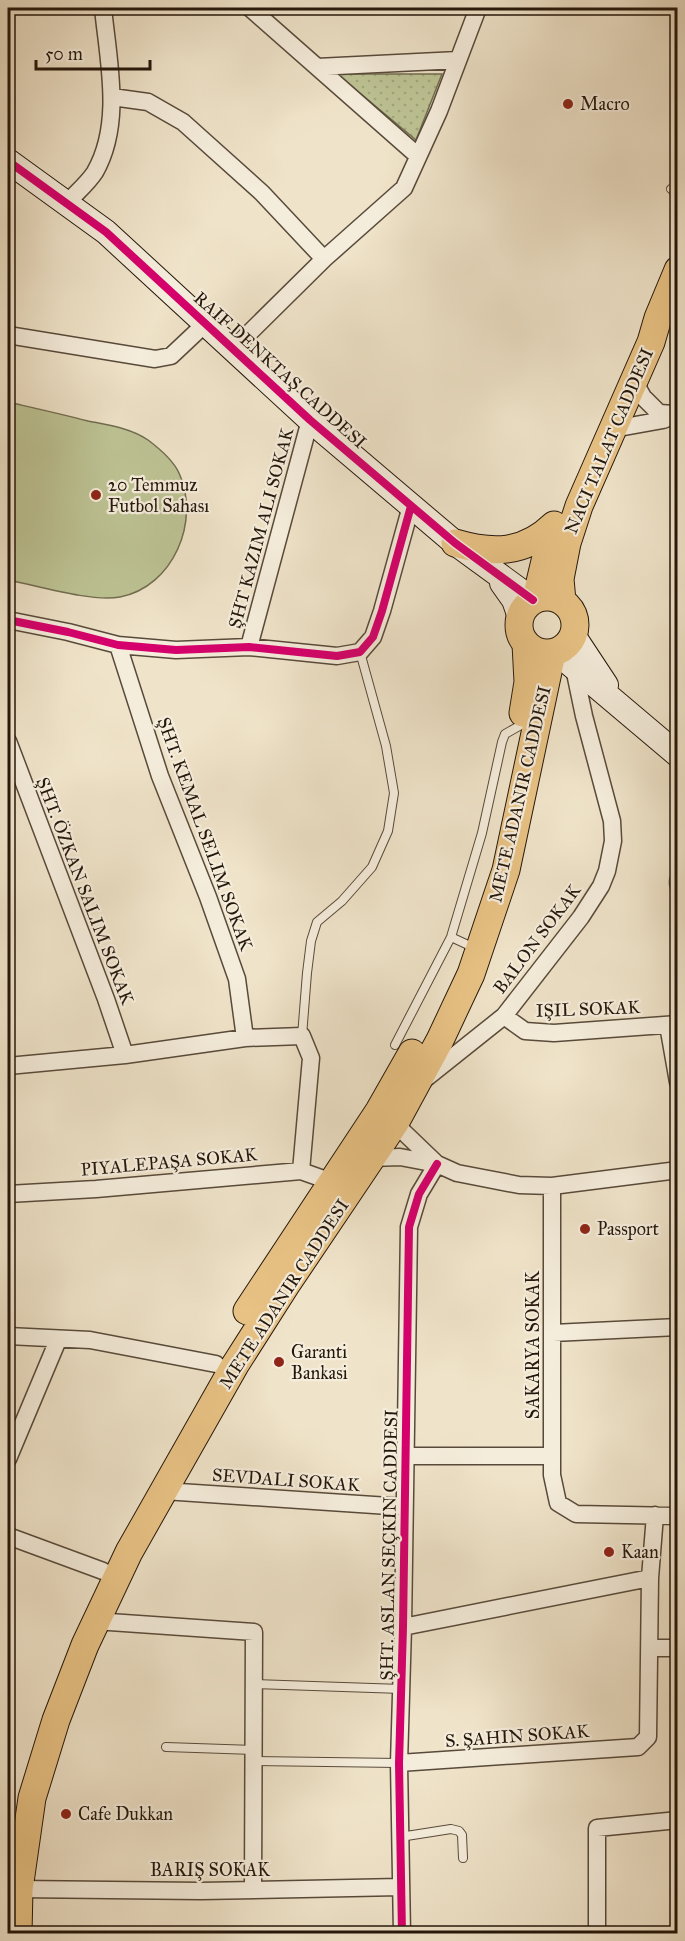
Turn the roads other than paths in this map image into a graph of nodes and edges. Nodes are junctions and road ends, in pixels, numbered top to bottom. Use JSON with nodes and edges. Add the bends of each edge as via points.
{"nodes":[{"id":1,"x":103,"y":8,"type":"edge"},
{"id":2,"x":250,"y":8,"type":"edge"},
{"id":3,"x":478,"y":8,"type":"edge"},
{"id":4,"x":458,"y":60,"type":"junction"},
{"id":5,"x":317,"y":67,"type":"junction"},
{"id":6,"x":112,"y":97,"type":"junction"},
{"id":7,"x":418,"y":156,"type":"junction"},
{"id":8,"x":8,"y":161,"type":"edge"},
{"id":9,"x":67,"y":202,"type":"junction"},
{"id":10,"x":324,"y":259,"type":"junction"},
{"id":11,"x":678,"y":270,"type":"edge"},
{"id":12,"x":658,"y":318,"type":"junction"},
{"id":13,"x":205,"y":324,"type":"junction"},
{"id":14,"x":8,"y":335,"type":"edge"},
{"id":15,"x":233,"y":349,"type":"junction"},
{"id":16,"x":634,"y":381,"type":"junction"},
{"id":17,"x":676,"y":414,"type":"edge"},
{"id":18,"x":310,"y":420,"type":"junction"},
{"id":19,"x":613,"y":429,"type":"junction"},
{"id":20,"x":411,"y":506,"type":"junction"},
{"id":21,"x":554,"y":525,"type":"junction"},
{"id":22,"x":455,"y":543,"type":"junction"},
{"id":23,"x":562,"y":601,"type":"junction"},
{"id":24,"x":530,"y":605,"type":"junction"},
{"id":25,"x":8,"y":620,"type":"edge"},
{"id":26,"x":526,"y":644,"type":"junction"},
{"id":27,"x":118,"y":645,"type":"junction"},
{"id":28,"x":249,"y":647,"type":"junction"},
{"id":29,"x":360,"y":652,"type":"junction"},
{"id":30,"x":564,"y":652,"type":"junction"},
{"id":31,"x":617,"y":702,"type":"junction"},
{"id":32,"x":8,"y":741,"type":"edge"},
{"id":33,"x":678,"y":755,"type":"edge"},
{"id":34,"x":678,"y":870,"type":"edge"},
{"id":35,"x":678,"y":894,"type":"edge"},
{"id":36,"x":458,"y":940,"type":"junction"},
{"id":37,"x":504,"y":1016,"type":"junction"},
{"id":38,"x":673,"y":1024,"type":"edge"},
{"id":39,"x":302,"y":1036,"type":"junction"},
{"id":40,"x":245,"y":1038,"type":"junction"},
{"id":41,"x":395,"y":1045,"type":"dead end"},
{"id":42,"x":125,"y":1055,"type":"junction"},
{"id":43,"x":8,"y":1066,"type":"edge"},
{"id":44,"x":678,"y":1082,"type":"edge"},
{"id":45,"x":413,"y":1089,"type":"junction"},
{"id":46,"x":387,"y":1117,"type":"junction"},
{"id":47,"x":371,"y":1158,"type":"junction"},
{"id":48,"x":437,"y":1164,"type":"junction"},
{"id":49,"x":678,"y":1170,"type":"edge"},
{"id":50,"x":301,"y":1171,"type":"junction"},
{"id":51,"x":333,"y":1182,"type":"junction"},
{"id":52,"x":552,"y":1186,"type":"junction"},
{"id":53,"x":8,"y":1194,"type":"edge"},
{"id":54,"x":678,"y":1327,"type":"edge"},
{"id":55,"x":553,"y":1333,"type":"junction"},
{"id":56,"x":8,"y":1336,"type":"edge"},
{"id":57,"x":58,"y":1340,"type":"junction"},
{"id":58,"x":216,"y":1364,"type":"junction"},
{"id":59,"x":405,"y":1456,"type":"junction"},
{"id":60,"x":552,"y":1456,"type":"junction"},
{"id":61,"x":8,"y":1459,"type":"edge"},
{"id":62,"x":164,"y":1491,"type":"junction"},
{"id":63,"x":404,"y":1508,"type":"junction"},
{"id":64,"x":655,"y":1515,"type":"junction"},
{"id":65,"x":678,"y":1516,"type":"edge"},
{"id":66,"x":8,"y":1536,"type":"edge"},
{"id":67,"x":103,"y":1571,"type":"junction"},
{"id":68,"x":650,"y":1578,"type":"junction"},
{"id":69,"x":95,"y":1622,"type":"junction"},
{"id":70,"x":404,"y":1627,"type":"junction"},
{"id":71,"x":650,"y":1648,"type":"junction"},
{"id":72,"x":678,"y":1648,"type":"edge"},
{"id":73,"x":254,"y":1684,"type":"junction"},
{"id":74,"x":402,"y":1689,"type":"junction"},
{"id":75,"x":166,"y":1747,"type":"dead end"},
{"id":76,"x":254,"y":1756,"type":"junction"},
{"id":77,"x":399,"y":1763,"type":"junction"},
{"id":78,"x":678,"y":1820,"type":"edge"},
{"id":79,"x":8,"y":1834,"type":"edge"},
{"id":80,"x":400,"y":1837,"type":"junction"},
{"id":81,"x":463,"y":1857,"type":"dead end"},
{"id":82,"x":400,"y":1887,"type":"junction"},
{"id":83,"x":19,"y":1888,"type":"junction"},
{"id":84,"x":253,"y":1890,"type":"junction"},
{"id":85,"x":18,"y":1934,"type":"edge"},
{"id":86,"x":402,"y":1934,"type":"edge"},
{"id":87,"x":597,"y":1934,"type":"edge"}],
"edges":[{"from":1,"to":6,"type":"street"},
{"from":2,"to":5,"type":"street"},
{"from":3,"to":4,"type":"street"},
{"from":4,"to":5,"type":"street"},
{"from":4,"to":7,"type":"street"},
{"from":5,"to":7,"type":"street"},
{"from":6,"to":9,"type":"street","via":[[107,142],[94,173]]},
{"from":6,"to":10,"type":"street","via":[[148,102],[183,122],[262,193]]},
{"from":7,"to":10,"type":"street","via":[[404,188]]},
{"from":8,"to":9,"type":"street","name":"RAIF DENKTAŞ CADDESI"},
{"from":9,"to":13,"type":"street","name":"RAIF DENKTAŞ CADDESI","via":[[106,232]]},
{"from":10,"to":15,"type":"street"},
{"from":11,"to":12,"type":"main road","name":"NACI TALAT CADDESI"},
{"from":12,"to":16,"type":"main road","name":"NACI TALAT CADDESI"},
{"from":12,"to":21,"type":"main road","name":"NACI TALAT CADDESI","via":[[631,361],[568,488]]},
{"from":13,"to":14,"type":"street","via":[[171,356],[155,359]]},
{"from":13,"to":15,"type":"street","name":"RAIF DENKTAŞ CADDESI"},
{"from":15,"to":18,"type":"street","name":"RAIF DENKTAŞ CADDESI"},
{"from":16,"to":17,"type":"street","via":[[659,413]]},
{"from":16,"to":19,"type":"main road","name":"NACI TALAT CADDESI"},
{"from":17,"to":19,"type":"street"},
{"from":18,"to":20,"type":"street","name":"RAIF DENKTAŞ CADDESI"},
{"from":18,"to":28,"type":"street"},
{"from":19,"to":23,"type":"main road","name":"NACI TALAT CADDESI","via":[[567,543],[560,579]]},
{"from":20,"to":22,"type":"street","name":"RAIF DENKTAŞ CADDESI"},
{"from":20,"to":29,"type":"street","via":[[373,637]]},
{"from":21,"to":22,"type":"main road","via":[[531,543],[502,550],[480,550]]},
{"from":21,"to":24,"type":"main road","name":"NACI TALAT CADDESI"},
{"from":22,"to":24,"type":"street","name":"RAIF DENKTAŞ CADDESI"},
{"from":23,"to":24,"type":"main road","via":[[549,597]]},
{"from":23,"to":30,"type":"main road","via":[[570,608],[575,626]]},
{"from":24,"to":26,"type":"main road","via":[[519,627]]},
{"from":25,"to":27,"type":"street"},
{"from":26,"to":30,"type":"main road","via":[[543,653]]},
{"from":26,"to":36,"type":"main road","via":[[528,682],[502,819]]},
{"from":27,"to":28,"type":"street","via":[[176,650]]},
{"from":27,"to":40,"type":"street","name":"ŞHT. KEMAL SELIM SOKAK","via":[[160,776],[237,980]]},
{"from":28,"to":29,"type":"street","via":[[337,656]]},
{"from":29,"to":39,"type":"lane","via":[[386,746],[394,794],[388,831],[372,867],[317,922],[308,962]]},
{"from":30,"to":31,"type":"street"},
{"from":30,"to":31,"type":"street"},
{"from":30,"to":37,"type":"street","name":"BALON SOKAK","via":[[612,821],[611,860],[601,886],[581,917]]},
{"from":30,"to":45,"type":"main road","via":[[506,870],[471,974]]},
{"from":31,"to":33,"type":"street"},
{"from":32,"to":42,"type":"street","name":"ŞHT. ÖZKAN SALIM SOKAK"},
{"from":34,"to":35,"type":"lane","via":[[673,888]]},
{"from":36,"to":41,"type":"lane"},
{"from":36,"to":46,"type":"main road","via":[[452,977]]},
{"from":37,"to":38,"type":"street","via":[[525,1031],[554,1033]]},
{"from":37,"to":45,"type":"street","name":"BALON SOKAK"},
{"from":38,"to":44,"type":"street"},
{"from":39,"to":40,"type":"street"},
{"from":39,"to":50,"type":"street","via":[[311,1058]]},
{"from":40,"to":42,"type":"street"},
{"from":42,"to":43,"type":"street"},
{"from":45,"to":46,"type":"main road"},
{"from":46,"to":47,"type":"main road"},
{"from":46,"to":48,"type":"street"},
{"from":46,"to":51,"type":"main road"},
{"from":47,"to":48,"type":"street","via":[[400,1157]]},
{"from":47,"to":62,"type":"main road","via":[[235,1365]]},
{"from":48,"to":52,"type":"street","via":[[484,1179]]},
{"from":48,"to":59,"type":"street","name":"ŞHT. ASLAN SEÇKIN CADDESI","via":[[418,1194],[410,1227]]},
{"from":49,"to":52,"type":"street"},
{"from":50,"to":51,"type":"street","name":"PIYALEPAŞA SOKAK"},
{"from":50,"to":53,"type":"street","name":"PIYALEPAŞA SOKAK"},
{"from":51,"to":58,"type":"main road","via":[[269,1275]]},
{"from":52,"to":55,"type":"street","name":"SAKARYA SOKAK"},
{"from":54,"to":55,"type":"street"},
{"from":55,"to":60,"type":"street","name":"SAKARYA SOKAK"},
{"from":56,"to":57,"type":"street"},
{"from":57,"to":58,"type":"street","via":[[90,1340]]},
{"from":57,"to":61,"type":"street"},
{"from":58,"to":67,"type":"main road"},
{"from":59,"to":60,"type":"street"},
{"from":59,"to":63,"type":"street","name":"ŞHT. ASLAN SEÇKIN CADDESI"},
{"from":60,"to":64,"type":"street","name":"SAKARYA SOKAK","via":[[558,1503],[576,1514]]},
{"from":62,"to":63,"type":"street"},
{"from":62,"to":69,"type":"main road"},
{"from":63,"to":70,"type":"street","name":"ŞHT. ASLAN SEÇKIN CADDESI"},
{"from":64,"to":65,"type":"street"},
{"from":64,"to":68,"type":"street"},
{"from":66,"to":67,"type":"street"},
{"from":67,"to":79,"type":"main road","via":[[54,1684]]},
{"from":68,"to":70,"type":"street"},
{"from":68,"to":71,"type":"street"},
{"from":69,"to":73,"type":"street","via":[[254,1632]]},
{"from":69,"to":83,"type":"main road","via":[[40,1766]]},
{"from":70,"to":74,"type":"street","name":"ŞHT. ASLAN SEÇKIN CADDESI"},
{"from":71,"to":72,"type":"street"},
{"from":71,"to":77,"type":"street","name":"S. ŞAHIN SOKAK","via":[[648,1737],[638,1747]]},
{"from":73,"to":74,"type":"lane"},
{"from":73,"to":76,"type":"street"},
{"from":74,"to":77,"type":"street","name":"ŞHT. ASLAN SEÇKIN CADDESI"},
{"from":75,"to":76,"type":"lane"},
{"from":76,"to":77,"type":"lane"},
{"from":76,"to":84,"type":"street"},
{"from":77,"to":80,"type":"street","name":"ŞHT. ASLAN SEÇKIN CADDESI"},
{"from":78,"to":87,"type":"street","via":[[597,1828]]},
{"from":80,"to":81,"type":"lane","via":[[459,1831]]},
{"from":80,"to":82,"type":"street","name":"ŞHT. ASLAN SEÇKIN CADDESI"},
{"from":82,"to":84,"type":"street"},
{"from":82,"to":86,"type":"street","name":"ŞHT. ASLAN SEÇKIN CADDESI"},
{"from":83,"to":84,"type":"street"},
{"from":83,"to":85,"type":"main road"}]}
